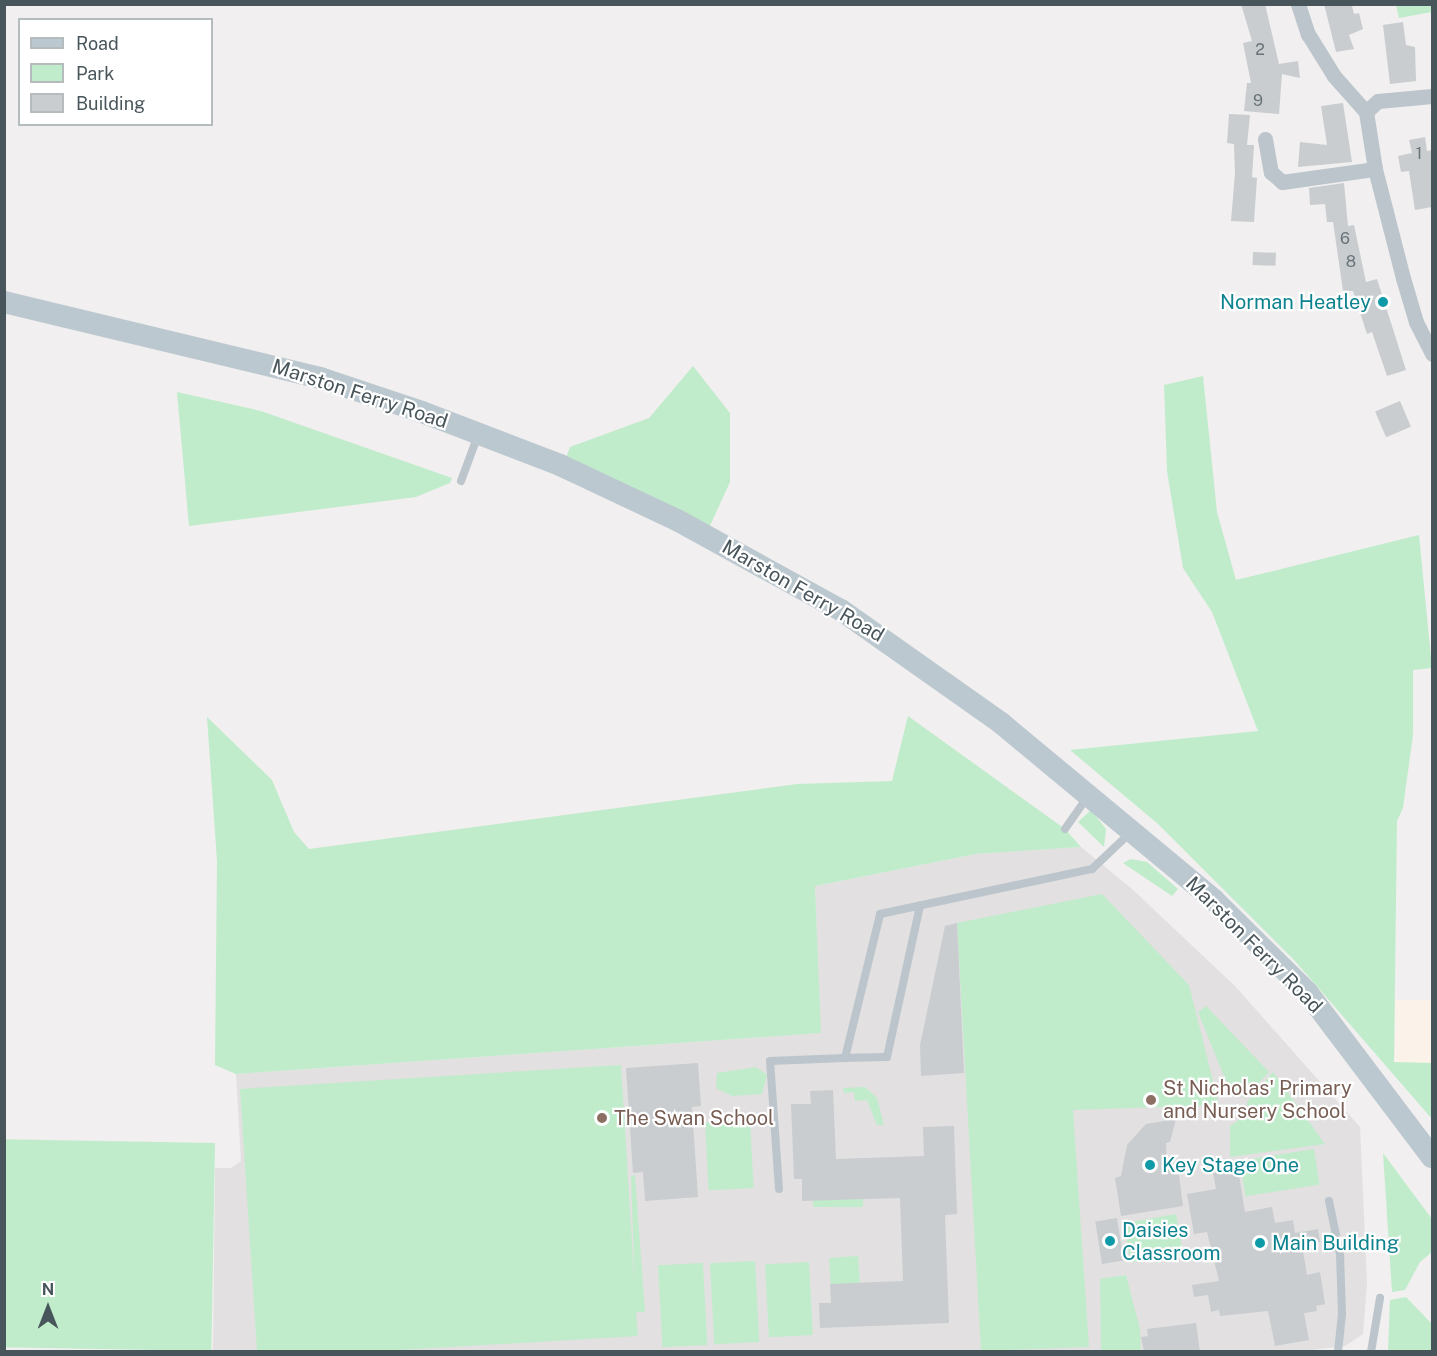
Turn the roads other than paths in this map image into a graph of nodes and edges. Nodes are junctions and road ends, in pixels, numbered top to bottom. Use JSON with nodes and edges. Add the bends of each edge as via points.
{"nodes":[{"id":1,"x":1298,"y":4,"type":"edge"},
{"id":2,"x":1432,"y":96,"type":"edge"},
{"id":3,"x":1366,"y":112,"type":"junction"},
{"id":4,"x":1265,"y":138,"type":"dead end"},
{"id":5,"x":1375,"y":169,"type":"junction"},
{"id":6,"x":4,"y":302,"type":"edge"},
{"id":7,"x":1432,"y":354,"type":"edge"},
{"id":8,"x":479,"y":434,"type":"junction"},
{"id":9,"x":461,"y":481,"type":"dead end"},
{"id":10,"x":1088,"y":795,"type":"junction"},
{"id":11,"x":1065,"y":829,"type":"dead end"},
{"id":12,"x":1132,"y":831,"type":"junction"},
{"id":13,"x":920,"y":906,"type":"junction"},
{"id":14,"x":833,"y":1059,"type":"junction"},
{"id":15,"x":1432,"y":1157,"type":"edge"},
{"id":16,"x":779,"y":1190,"type":"dead end"},
{"id":17,"x":1329,"y":1201,"type":"dead end"},
{"id":18,"x":1380,"y":1298,"type":"dead end"},
{"id":19,"x":1338,"y":1352,"type":"edge"},
{"id":20,"x":1371,"y":1352,"type":"edge"}],
"edges":[{"from":1,"to":3,"type":"street","via":[[1308,34],[1334,76]]},
{"from":2,"to":3,"type":"street","via":[[1378,101]]},
{"from":3,"to":5,"type":"street"},
{"from":4,"to":5,"type":"street","via":[[1271,172],[1282,182]]},
{"from":5,"to":7,"type":"street","via":[[1416,322]]},
{"from":6,"to":8,"type":"main road","name":"Marston Ferry Road","via":[[320,378]]},
{"from":8,"to":9,"type":"lane"},
{"from":8,"to":10,"type":"main road","name":"Marston Ferry Road","via":[[560,465],[677,520],[841,610],[1001,723]]},
{"from":10,"to":11,"type":"lane"},
{"from":10,"to":12,"type":"main road","name":"Marston Ferry Road"},
{"from":12,"to":13,"type":"lane","via":[[1092,869]]},
{"from":12,"to":15,"type":"main road","name":"Marston Ferry Road","via":[[1214,900],[1307,992]]},
{"from":13,"to":14,"type":"lane","via":[[880,914],[845,1058]]},
{"from":13,"to":14,"type":"lane","via":[[887,1057]]},
{"from":14,"to":16,"type":"lane","via":[[770,1061]]},
{"from":17,"to":19,"type":"lane","via":[[1340,1254],[1342,1314]]},
{"from":18,"to":20,"type":"lane"}]}
